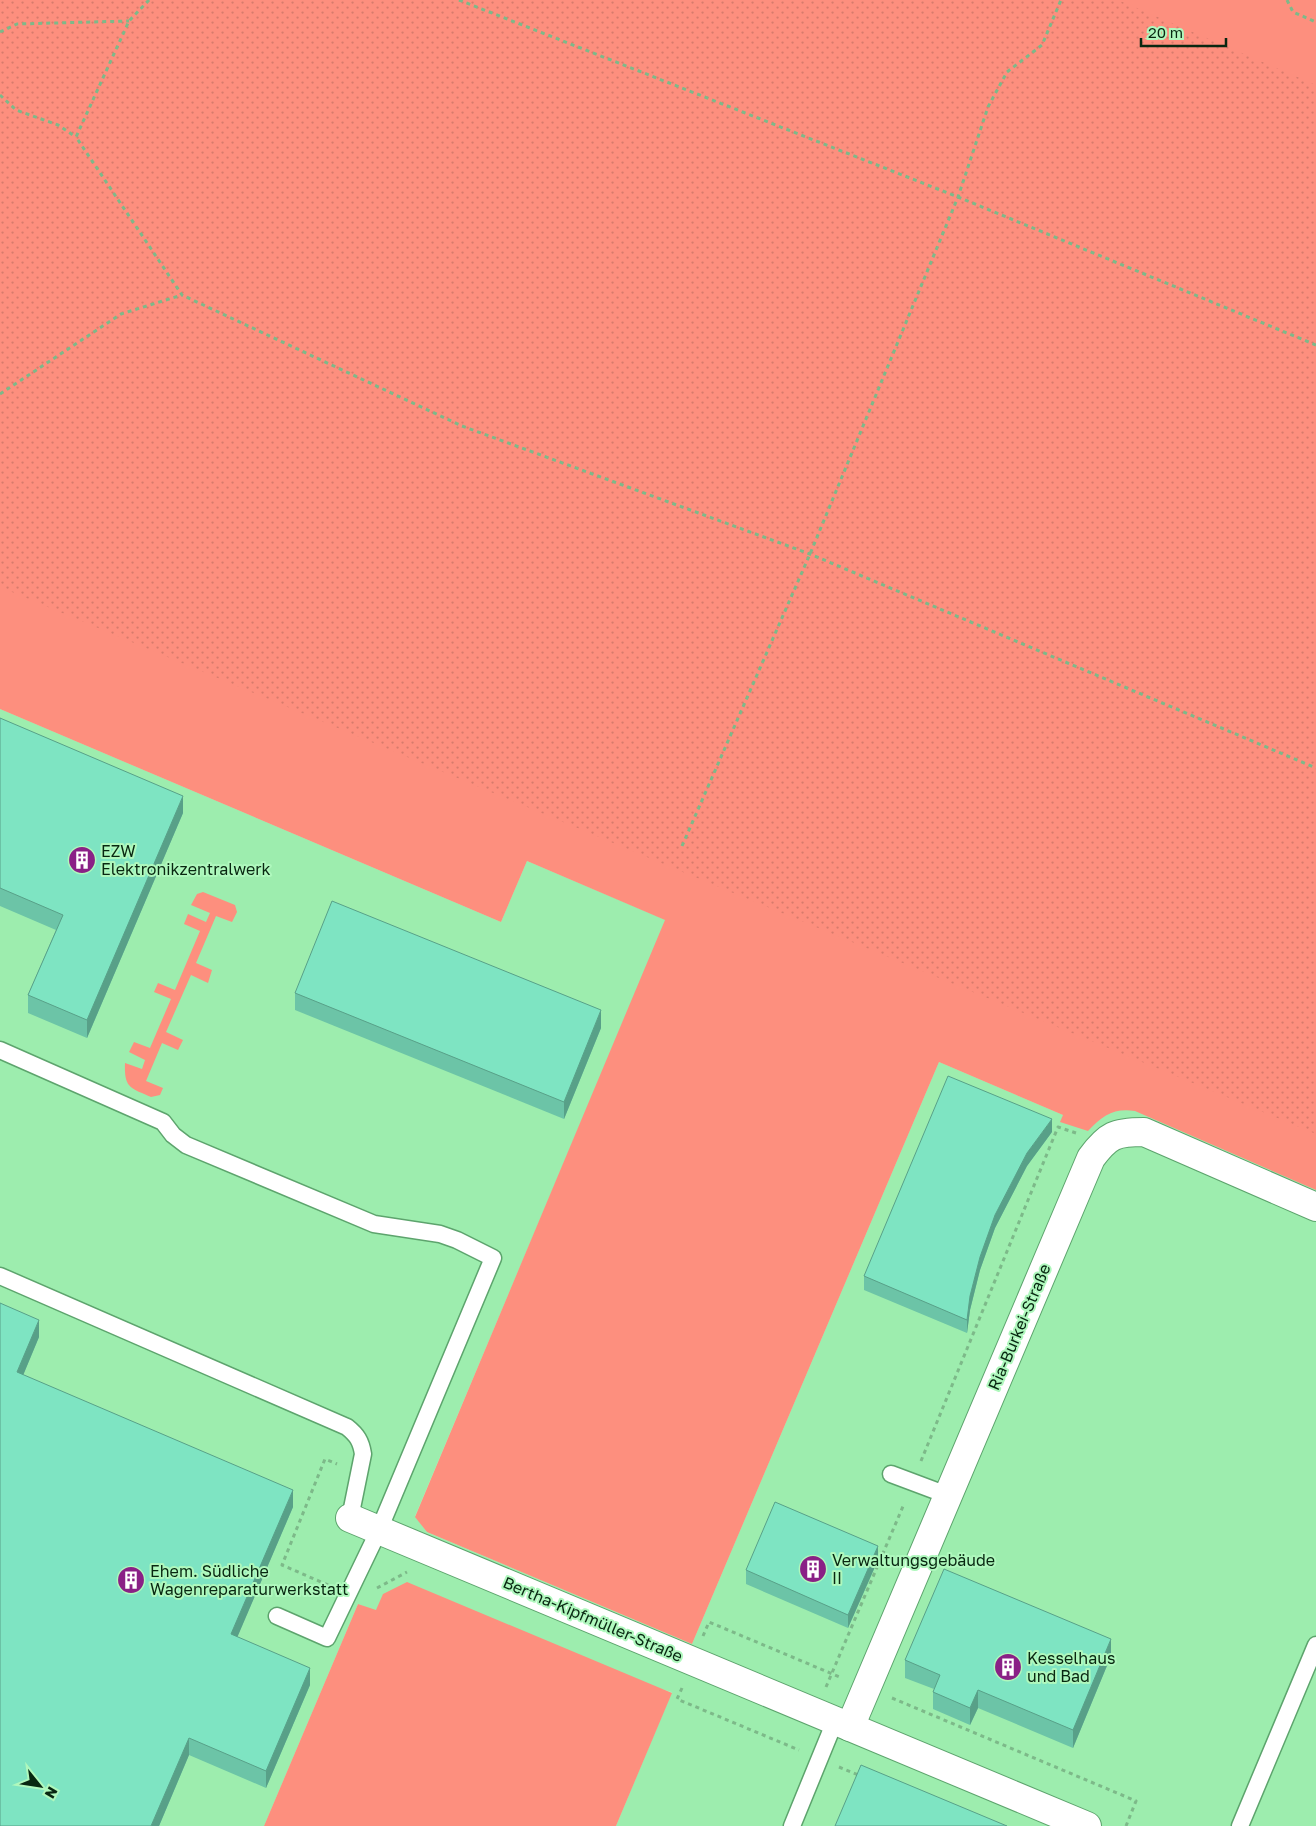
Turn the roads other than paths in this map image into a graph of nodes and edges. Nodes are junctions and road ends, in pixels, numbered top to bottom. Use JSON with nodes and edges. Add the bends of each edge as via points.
{"nodes":[{"id":1,"x":0,"y":1050,"type":"edge"},
{"id":2,"x":1316,"y":1207,"type":"edge"},
{"id":3,"x":0,"y":1276,"type":"edge"},
{"id":4,"x":891,"y":1474,"type":"dead end"},
{"id":5,"x":947,"y":1495,"type":"junction"},
{"id":6,"x":350,"y":1518,"type":"joint"},
{"id":7,"x":379,"y":1530,"type":"junction"},
{"id":8,"x":277,"y":1616,"type":"dead end"},
{"id":9,"x":1316,"y":1645,"type":"edge"},
{"id":10,"x":833,"y":1720,"type":"junction"},
{"id":11,"x":792,"y":1826,"type":"edge"},
{"id":12,"x":1088,"y":1826,"type":"edge"},
{"id":13,"x":1240,"y":1826,"type":"edge"}],
"edges":[{"from":1,"to":7,"type":"lane","via":[[163,1122],[173,1135],[195,1149],[374,1224],[440,1234],[493,1258]]},
{"from":2,"to":5,"type":"street","name":"Ria-Burkei-Straße","via":[[1144,1132],[1122,1132],[1102,1142],[1091,1158]]},
{"from":3,"to":6,"type":"lane","via":[[347,1427],[356,1434],[364,1454]]},
{"from":4,"to":5,"type":"lane"},
{"from":5,"to":10,"type":"street","name":"Ria-Burkei-Straße","via":[[867,1687]]},
{"from":6,"to":7,"type":"street","name":"Bertha-Kipfmüller-Straße"},
{"from":7,"to":8,"type":"lane","via":[[327,1638]]},
{"from":7,"to":10,"type":"street","name":"Bertha-Kipfmüller-Straße"},
{"from":9,"to":13,"type":"lane"},
{"from":10,"to":11,"type":"lane"},
{"from":10,"to":12,"type":"street","name":"Bertha-Kipfmüller-Straße"}]}
